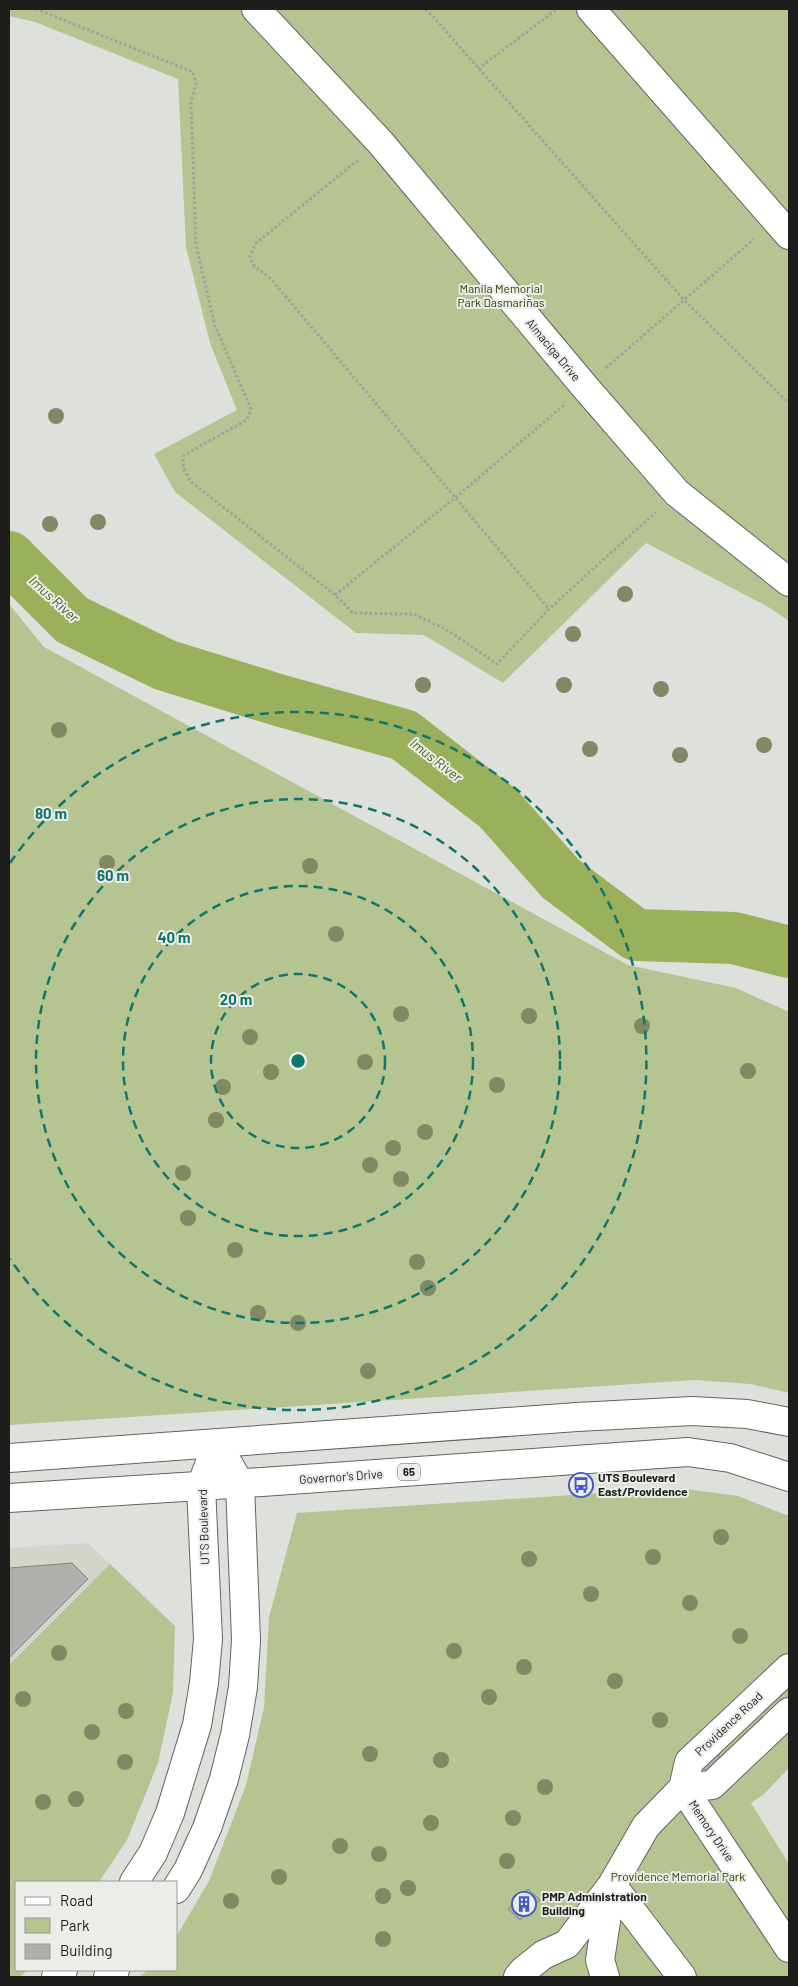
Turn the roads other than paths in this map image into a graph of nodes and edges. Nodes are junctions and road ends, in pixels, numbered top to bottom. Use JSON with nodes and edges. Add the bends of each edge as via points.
{"nodes":[{"id":1,"x":256,"y":9,"type":"edge"},
{"id":2,"x":591,"y":9,"type":"edge"},
{"id":3,"x":783,"y":227,"type":"edge"},
{"id":4,"x":789,"y":582,"type":"edge"},
{"id":5,"x":789,"y":1422,"type":"edge"},
{"id":6,"x":217,"y":1444,"type":"junction"},
{"id":7,"x":9,"y":1458,"type":"edge"},
{"id":8,"x":789,"y":1477,"type":"edge"},
{"id":9,"x":240,"y":1484,"type":"junction"},
{"id":10,"x":201,"y":1486,"type":"junction"},
{"id":11,"x":9,"y":1498,"type":"edge"},
{"id":12,"x":789,"y":1668,"type":"edge"},
{"id":13,"x":789,"y":1712,"type":"edge"},
{"id":14,"x":727,"y":1727,"type":"junction"},
{"id":15,"x":749,"y":1750,"type":"junction"},
{"id":16,"x":683,"y":1788,"type":"junction"},
{"id":17,"x":135,"y":1881,"type":"edge"},
{"id":18,"x":612,"y":1885,"type":"junction"},
{"id":19,"x":178,"y":1886,"type":"edge"},
{"id":20,"x":567,"y":1944,"type":"junction"},
{"id":21,"x":789,"y":1948,"type":"edge"},
{"id":22,"x":602,"y":1969,"type":"edge"},
{"id":23,"x":518,"y":1977,"type":"edge"},
{"id":24,"x":682,"y":1977,"type":"edge"}],
"edges":[{"from":1,"to":4,"type":"main road","name":"Almaciga Drive","via":[[380,142],[677,493]]},
{"from":2,"to":3,"type":"main road"},
{"from":5,"to":6,"type":"main road","via":[[747,1414],[692,1411],[567,1417]]},
{"from":6,"to":7,"type":"main road"},
{"from":6,"to":9,"type":"main road"},
{"from":6,"to":10,"type":"main road","name":"UTS Boulevard"},
{"from":8,"to":9,"type":"main road","name":"Governor's Drive","number":"65","via":[[730,1458],[688,1452]]},
{"from":9,"to":10,"type":"main road","name":"Governor's Drive","number":"65"},
{"from":9,"to":19,"type":"main road","via":[[246,1640],[243,1687],[224,1779],[207,1828]]},
{"from":10,"to":11,"type":"main road","name":"Governor's Drive","number":"65"},
{"from":10,"to":17,"type":"main road","name":"UTS Boulevard","via":[[208,1639],[197,1725],[170,1813],[153,1853]]},
{"from":12,"to":14,"type":"main road","name":"Providence Road"},
{"from":13,"to":15,"type":"main road"},
{"from":14,"to":15,"type":"main road"},
{"from":14,"to":16,"type":"main road","name":"Providence Road","via":[[689,1762]]},
{"from":15,"to":16,"type":"main road","via":[[712,1785]]},
{"from":16,"to":18,"type":"main road","via":[[646,1826]]},
{"from":16,"to":21,"type":"main road","name":"Memory Drive"},
{"from":18,"to":20,"type":"main road"},
{"from":18,"to":22,"type":"main road"},
{"from":18,"to":24,"type":"main road"},
{"from":20,"to":22,"type":"main road","via":[[586,1947]]},
{"from":20,"to":23,"type":"main road","via":[[543,1954]]}]}
